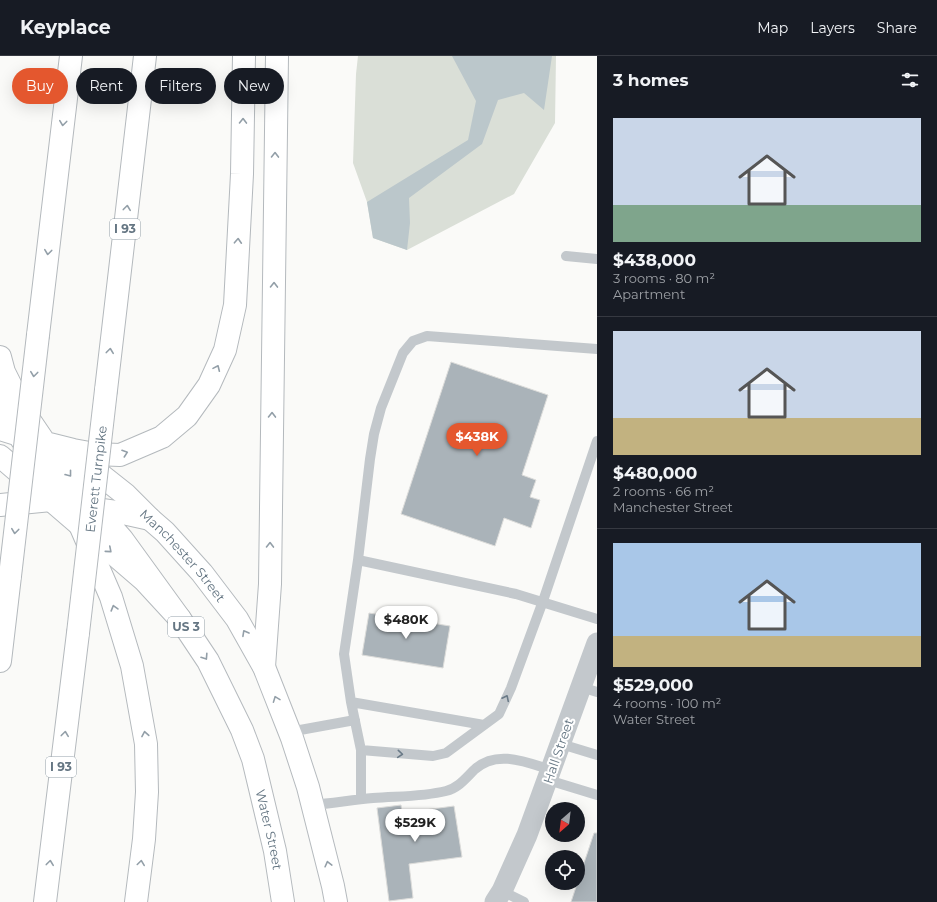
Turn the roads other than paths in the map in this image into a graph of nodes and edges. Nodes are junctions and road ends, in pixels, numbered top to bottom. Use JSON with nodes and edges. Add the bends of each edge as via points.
{"nodes":[{"id":1,"x":71,"y":56,"type":"edge"},
{"id":2,"x":144,"y":56,"type":"edge"},
{"id":3,"x":244,"y":56,"type":"edge"},
{"id":4,"x":277,"y":56,"type":"edge"},
{"id":5,"x":566,"y":256,"type":"dead end"},
{"id":6,"x":597,"y":259,"type":"edge"},
{"id":7,"x":597,"y":349,"type":"edge"},
{"id":8,"x":0,"y":357,"type":"edge"},
{"id":9,"x":0,"y":392,"type":"edge"},
{"id":10,"x":0,"y":409,"type":"edge"},
{"id":11,"x":24,"y":412,"type":"junction"},
{"id":12,"x":10,"y":432,"type":"edge"},
{"id":13,"x":597,"y":441,"type":"edge"},
{"id":14,"x":45,"y":444,"type":"junction"},
{"id":15,"x":73,"y":450,"type":"junction"},
{"id":16,"x":0,"y":456,"type":"edge"},
{"id":17,"x":58,"y":500,"type":"junction"},
{"id":18,"x":0,"y":505,"type":"edge"},
{"id":19,"x":95,"y":509,"type":"junction"},
{"id":20,"x":150,"y":519,"type":"junction"},
{"id":21,"x":80,"y":525,"type":"junction"},
{"id":22,"x":358,"y":560,"type":"junction"},
{"id":23,"x":543,"y":601,"type":"junction"},
{"id":24,"x":180,"y":619,"type":"junction"},
{"id":25,"x":597,"y":620,"type":"edge"},
{"id":26,"x":597,"y":643,"type":"edge"},
{"id":27,"x":0,"y":660,"type":"edge"},
{"id":28,"x":264,"y":667,"type":"junction"},
{"id":29,"x":589,"y":689,"type":"edge"},
{"id":30,"x":351,"y":702,"type":"junction"},
{"id":31,"x":355,"y":720,"type":"junction"},
{"id":32,"x":484,"y":724,"type":"junction"},
{"id":33,"x":289,"y":732,"type":"junction"},
{"id":34,"x":560,"y":744,"type":"junction"},
{"id":35,"x":361,"y":750,"type":"junction"},
{"id":36,"x":597,"y":755,"type":"edge"},
{"id":37,"x":550,"y":775,"type":"junction"},
{"id":38,"x":597,"y":794,"type":"edge"},
{"id":39,"x":361,"y":799,"type":"junction"},
{"id":40,"x":313,"y":805,"type":"junction"},
{"id":41,"x":499,"y":897,"type":"edge"},
{"id":42,"x":45,"y":902,"type":"edge"},
{"id":43,"x":136,"y":902,"type":"edge"},
{"id":44,"x":283,"y":902,"type":"edge"},
{"id":45,"x":336,"y":902,"type":"edge"},
{"id":46,"x":524,"y":902,"type":"edge"}],
"edges":[{"from":1,"to":27,"type":"main road","one_way":true,"bridge":true},
{"from":42,"to":2,"type":"main road","name":"Everett Turnpike","number":"I 93","one_way":true,"bridge":true},
{"from":15,"to":3,"type":"main road","one_way":true,"via":[[120,456],[162,437],[187,416],[209,385],[225,350],[235,305],[242,174]]},
{"from":28,"to":4,"type":"main road","one_way":true,"via":[[270,584]]},
{"from":5,"to":6,"type":"lane"},
{"from":7,"to":22,"type":"lane","via":[[427,336],[412,342],[403,353],[391,380],[374,434]]},
{"from":8,"to":11,"type":"main road","via":[[4,372]]},
{"from":9,"to":11,"type":"main road","name":"Manchester Street"},
{"from":10,"to":12,"type":"main road"},
{"from":11,"to":14,"type":"main road"},
{"from":11,"to":15,"type":"main road","name":"Manchester Street"},
{"from":12,"to":14,"type":"main road"},
{"from":12,"to":17,"type":"main road"},
{"from":13,"to":23,"type":"lane"},
{"from":14,"to":15,"type":"main road"},
{"from":14,"to":19,"type":"main road","one_way":true},
{"from":15,"to":20,"type":"main road","name":"Manchester Street"},
{"from":16,"to":17,"type":"main road"},
{"from":17,"to":18,"type":"main road"},
{"from":17,"to":19,"type":"main road"},
{"from":17,"to":21,"type":"main road"},
{"from":19,"to":20,"type":"main road"},
{"from":19,"to":24,"type":"main road","via":[[122,539]]},
{"from":28,"to":20,"type":"main road","name":"Manchester Street","one_way":true,"via":[[232,613],[202,574]]},
{"from":21,"to":24,"type":"main road","number":"US 3","one_way":true,"via":[[145,581]]},
{"from":43,"to":21,"type":"main road","one_way":true,"via":[[148,792],[146,744],[132,666],[111,597]]},
{"from":22,"to":23,"type":"lane"},
{"from":22,"to":30,"type":"lane","via":[[344,654]]},
{"from":23,"to":25,"type":"lane"},
{"from":32,"to":23,"type":"lane","one_way":true,"via":[[499,714]]},
{"from":24,"to":44,"type":"main road","name":"Water Street","number":"US 3","one_way":true,"via":[[208,661],[253,758],[275,851]]},
{"from":26,"to":29,"type":"street","name":"Hall Street"},
{"from":33,"to":28,"type":"main road","name":"Manchester Street","one_way":true},
{"from":29,"to":34,"type":"street","name":"Hall Street"},
{"from":30,"to":31,"type":"lane"},
{"from":30,"to":32,"type":"lane"},
{"from":31,"to":33,"type":"lane"},
{"from":31,"to":35,"type":"lane"},
{"from":35,"to":32,"type":"lane","one_way":true,"via":[[433,756],[446,753]]},
{"from":33,"to":40,"type":"main road","name":"Manchester Street"},
{"from":34,"to":36,"type":"lane"},
{"from":34,"to":37,"type":"street","name":"Hall Street"},
{"from":35,"to":39,"type":"lane"},
{"from":37,"to":38,"type":"lane"},
{"from":37,"to":39,"type":"lane","via":[[523,761],[490,759],[480,764],[457,788],[427,794]]},
{"from":37,"to":41,"type":"street","name":"Hall Street"},
{"from":39,"to":40,"type":"lane"},
{"from":45,"to":40,"type":"main road","one_way":true},
{"from":41,"to":46,"type":"lane"}]}
